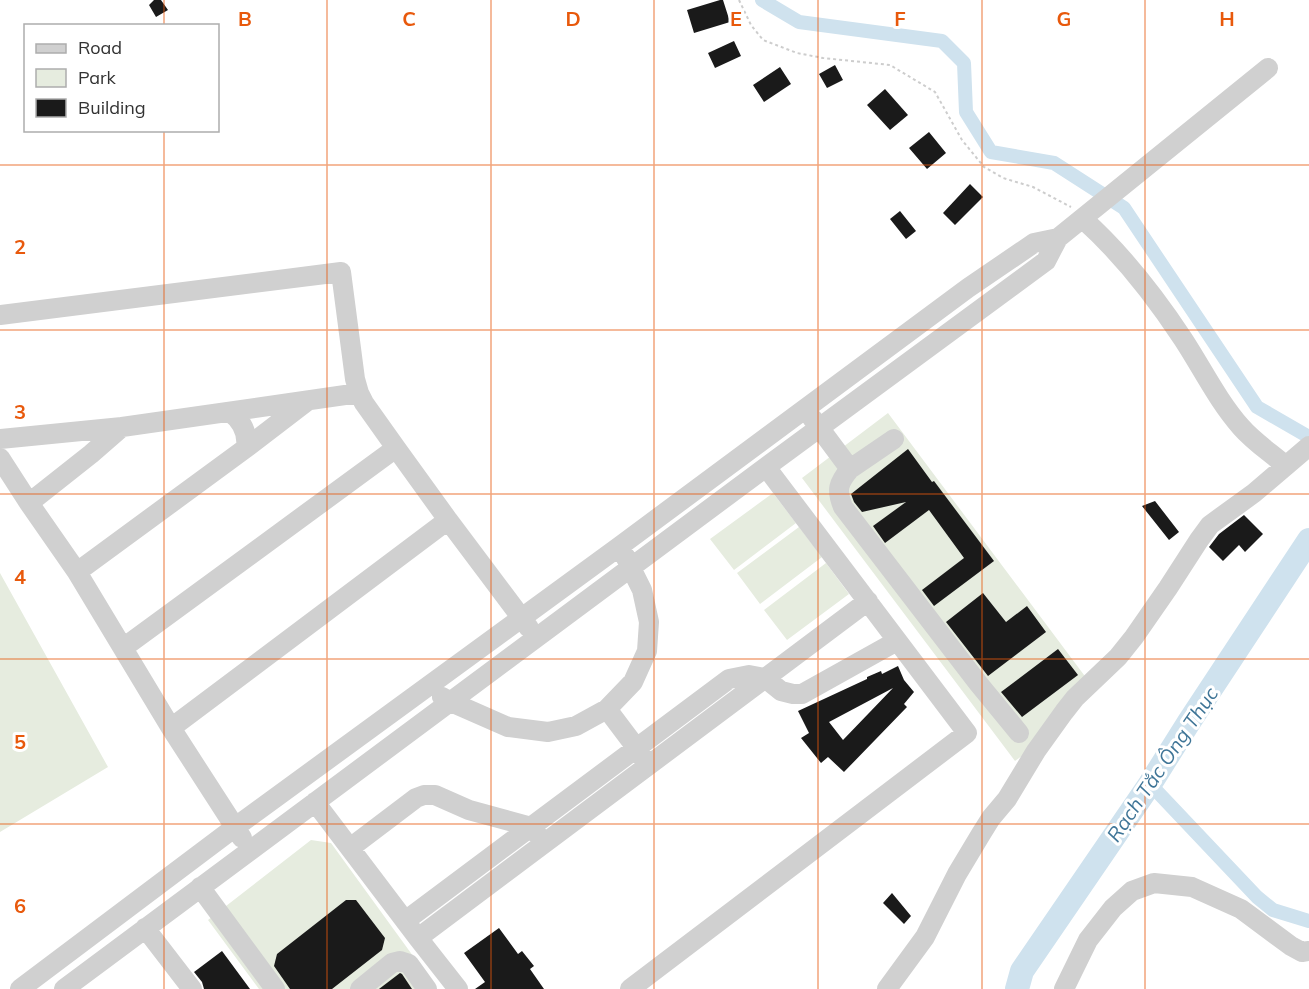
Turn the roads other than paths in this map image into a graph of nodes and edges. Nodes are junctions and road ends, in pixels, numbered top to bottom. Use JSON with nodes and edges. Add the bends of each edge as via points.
{"nodes":[{"id":1,"x":1269,"y":68,"type":"dead end"},
{"id":2,"x":1086,"y":216,"type":"junction"},
{"id":3,"x":1058,"y":238,"type":"junction"},
{"id":4,"x":0,"y":315,"type":"edge"},
{"id":5,"x":359,"y":393,"type":"junction"},
{"id":6,"x":306,"y":402,"type":"junction"},
{"id":7,"x":806,"y":409,"type":"junction"},
{"id":8,"x":230,"y":412,"type":"junction"},
{"id":9,"x":122,"y":427,"type":"junction"},
{"id":10,"x":819,"y":428,"type":"junction"},
{"id":11,"x":82,"y":431,"type":"junction"},
{"id":12,"x":0,"y":439,"type":"edge"},
{"id":13,"x":894,"y":439,"type":"dead end"},
{"id":14,"x":1309,"y":446,"type":"edge"},
{"id":15,"x":246,"y":448,"type":"junction"},
{"id":16,"x":396,"y":448,"type":"junction"},
{"id":17,"x":91,"y":454,"type":"junction"},
{"id":18,"x":0,"y":458,"type":"edge"},
{"id":19,"x":1289,"y":463,"type":"junction"},
{"id":20,"x":766,"y":467,"type":"junction"},
{"id":21,"x":850,"y":469,"type":"junction"},
{"id":22,"x":29,"y":503,"type":"junction"},
{"id":23,"x":448,"y":520,"type":"junction"},
{"id":24,"x":620,"y":546,"type":"junction"},
{"id":25,"x":632,"y":566,"type":"junction"},
{"id":26,"x":77,"y":572,"type":"junction"},
{"id":27,"x":867,"y":601,"type":"junction"},
{"id":28,"x":522,"y":618,"type":"junction"},
{"id":29,"x":537,"y":638,"type":"junction"},
{"id":30,"x":897,"y":640,"type":"junction"},
{"id":31,"x":123,"y":648,"type":"junction"},
{"id":32,"x":765,"y":678,"type":"junction"},
{"id":33,"x":426,"y":688,"type":"junction"},
{"id":34,"x":451,"y":702,"type":"junction"},
{"id":35,"x":607,"y":709,"type":"junction"},
{"id":36,"x":171,"y":728,"type":"junction"},
{"id":37,"x":1019,"y":733,"type":"dead end"},
{"id":38,"x":637,"y":748,"type":"junction"},
{"id":39,"x":650,"y":765,"type":"junction"},
{"id":40,"x":315,"y":802,"type":"junction"},
{"id":41,"x":531,"y":827,"type":"junction"},
{"id":42,"x":234,"y":828,"type":"junction"},
{"id":43,"x":544,"y":844,"type":"junction"},
{"id":44,"x":350,"y":848,"type":"junction"},
{"id":45,"x":250,"y":850,"type":"junction"},
{"id":46,"x":200,"y":887,"type":"junction"},
{"id":47,"x":451,"y":887,"type":"junction"},
{"id":48,"x":463,"y":904,"type":"junction"},
{"id":49,"x":405,"y":921,"type":"junction"},
{"id":50,"x":145,"y":928,"type":"junction"},
{"id":51,"x":418,"y":938,"type":"junction"},
{"id":52,"x":70,"y":951,"type":"junction"},
{"id":53,"x":1309,"y":951,"type":"edge"},
{"id":54,"x":86,"y":973,"type":"junction"},
{"id":55,"x":20,"y":989,"type":"edge"},
{"id":56,"x":64,"y":989,"type":"edge"},
{"id":57,"x":192,"y":989,"type":"edge"},
{"id":58,"x":275,"y":989,"type":"edge"},
{"id":59,"x":360,"y":989,"type":"edge"},
{"id":60,"x":427,"y":989,"type":"edge"},
{"id":61,"x":458,"y":989,"type":"edge"},
{"id":62,"x":630,"y":989,"type":"edge"},
{"id":63,"x":887,"y":989,"type":"edge"},
{"id":64,"x":1064,"y":989,"type":"edge"}],
"edges":[{"from":1,"to":2,"type":"street"},
{"from":2,"to":3,"type":"street"},
{"from":2,"to":19,"type":"street","via":[[1137,274],[1242,428]]},
{"from":3,"to":7,"type":"street","via":[[1034,243],[977,281]]},
{"from":3,"to":10,"type":"street","via":[[1047,261]]},
{"from":4,"to":5,"type":"street","via":[[341,272]]},
{"from":5,"to":6,"type":"street"},
{"from":5,"to":16,"type":"street"},
{"from":6,"to":8,"type":"street"},
{"from":6,"to":15,"type":"street"},
{"from":7,"to":10,"type":"street"},
{"from":7,"to":24,"type":"street"},
{"from":8,"to":9,"type":"street"},
{"from":8,"to":15,"type":"street","via":[[244,428]]},
{"from":9,"to":11,"type":"street"},
{"from":9,"to":17,"type":"street"},
{"from":10,"to":20,"type":"street"},
{"from":10,"to":21,"type":"street"},
{"from":11,"to":12,"type":"street"},
{"from":11,"to":17,"type":"street","via":[[93,444]]},
{"from":13,"to":21,"type":"street"},
{"from":14,"to":19,"type":"street"},
{"from":15,"to":26,"type":"street"},
{"from":16,"to":23,"type":"street"},
{"from":16,"to":31,"type":"street"},
{"from":17,"to":22,"type":"street"},
{"from":18,"to":22,"type":"street"},
{"from":19,"to":63,"type":"street","via":[[1210,525],[1134,637],[1064,712],[981,834],[926,937]]},
{"from":20,"to":25,"type":"street"},
{"from":20,"to":27,"type":"street"},
{"from":21,"to":37,"type":"street","via":[[838,494],[843,507]]},
{"from":22,"to":26,"type":"street"},
{"from":23,"to":28,"type":"street"},
{"from":23,"to":36,"type":"street"},
{"from":24,"to":25,"type":"street"},
{"from":24,"to":28,"type":"street"},
{"from":25,"to":29,"type":"street"},
{"from":25,"to":35,"type":"street","via":[[649,622],[647,651],[633,682]]},
{"from":26,"to":31,"type":"street"},
{"from":27,"to":30,"type":"street"},
{"from":27,"to":32,"type":"street"},
{"from":28,"to":29,"type":"street"},
{"from":28,"to":33,"type":"street"},
{"from":29,"to":34,"type":"street"},
{"from":30,"to":32,"type":"street","via":[[802,694],[781,691]]},
{"from":30,"to":62,"type":"street","via":[[967,733]]},
{"from":31,"to":36,"type":"street"},
{"from":32,"to":38,"type":"street","via":[[749,675],[729,679]]},
{"from":32,"to":39,"type":"street"},
{"from":33,"to":34,"type":"street"},
{"from":33,"to":42,"type":"street"},
{"from":34,"to":35,"type":"street","via":[[508,727],[548,732],[576,726]]},
{"from":34,"to":40,"type":"street"},
{"from":35,"to":38,"type":"street"},
{"from":36,"to":42,"type":"street"},
{"from":38,"to":39,"type":"street"},
{"from":38,"to":41,"type":"street"},
{"from":39,"to":43,"type":"street"},
{"from":40,"to":44,"type":"street"},
{"from":40,"to":45,"type":"street"},
{"from":41,"to":43,"type":"street"},
{"from":41,"to":44,"type":"street","via":[[469,810],[435,795],[424,795]]},
{"from":41,"to":47,"type":"street"},
{"from":42,"to":45,"type":"street"},
{"from":42,"to":52,"type":"street"},
{"from":43,"to":48,"type":"street"},
{"from":44,"to":49,"type":"street"},
{"from":45,"to":46,"type":"street"},
{"from":46,"to":50,"type":"street"},
{"from":46,"to":58,"type":"street"},
{"from":47,"to":48,"type":"street"},
{"from":47,"to":49,"type":"street"},
{"from":48,"to":51,"type":"street"},
{"from":49,"to":51,"type":"street"},
{"from":50,"to":54,"type":"street"},
{"from":50,"to":57,"type":"street"},
{"from":51,"to":61,"type":"street"},
{"from":52,"to":54,"type":"street"},
{"from":52,"to":55,"type":"street"},
{"from":53,"to":64,"type":"street","via":[[1291,946],[1241,909],[1192,887],[1154,883],[1132,891],[1113,908],[1088,940]]},
{"from":54,"to":56,"type":"street"},
{"from":59,"to":60,"type":"street","via":[[400,961],[409,964]]}]}
